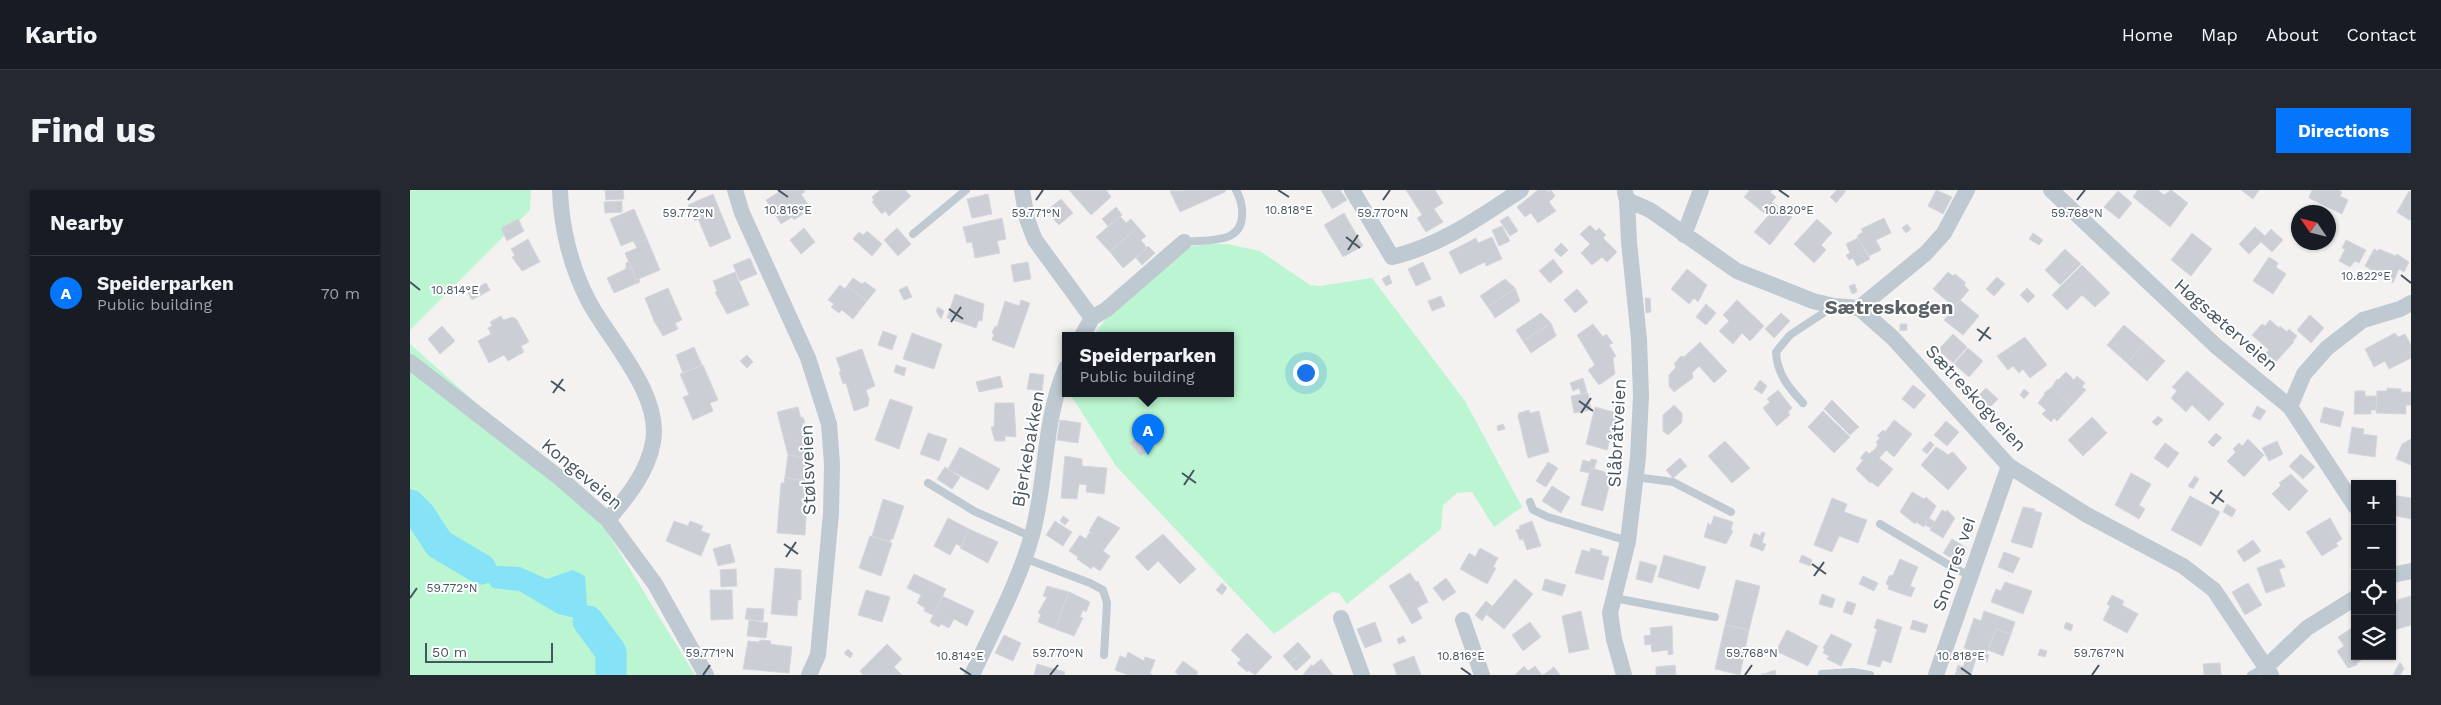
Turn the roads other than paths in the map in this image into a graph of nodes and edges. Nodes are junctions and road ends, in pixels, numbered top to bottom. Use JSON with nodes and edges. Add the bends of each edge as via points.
{"nodes":[{"id":1,"x":560,"y":190,"type":"edge"},
{"id":2,"x":734,"y":190,"type":"edge"},
{"id":3,"x":966,"y":190,"type":"edge"},
{"id":4,"x":1022,"y":190,"type":"edge"},
{"id":5,"x":1236,"y":190,"type":"edge"},
{"id":6,"x":1521,"y":190,"type":"edge"},
{"id":7,"x":1701,"y":190,"type":"edge"},
{"id":8,"x":1967,"y":190,"type":"edge"},
{"id":9,"x":2051,"y":190,"type":"edge"},
{"id":10,"x":1356,"y":193,"type":"edge"},
{"id":11,"x":1626,"y":195,"type":"edge"},
{"id":12,"x":913,"y":234,"type":"dead end"},
{"id":13,"x":1684,"y":235,"type":"junction"},
{"id":14,"x":1184,"y":242,"type":"joint"},
{"id":15,"x":2411,"y":303,"type":"edge"},
{"id":16,"x":1834,"y":306,"type":"junction"},
{"id":17,"x":1859,"y":308,"type":"junction"},
{"id":18,"x":1092,"y":318,"type":"junction"},
{"id":19,"x":1084,"y":332,"type":"edge"},
{"id":20,"x":410,"y":362,"type":"edge"},
{"id":21,"x":1062,"y":381,"type":"edge"},
{"id":22,"x":1803,"y":403,"type":"dead end"},
{"id":23,"x":2290,"y":407,"type":"junction"},
{"id":24,"x":2009,"y":466,"type":"junction"},
{"id":25,"x":1635,"y":476,"type":"junction"},
{"id":26,"x":928,"y":483,"type":"dead end"},
{"id":27,"x":2351,"y":500,"type":"edge"},
{"id":28,"x":1530,"y":502,"type":"dead end"},
{"id":29,"x":1731,"y":512,"type":"dead end"},
{"id":30,"x":608,"y":520,"type":"junction"},
{"id":31,"x":1880,"y":524,"type":"dead end"},
{"id":32,"x":1032,"y":537,"type":"junction"},
{"id":33,"x":1628,"y":540,"type":"junction"},
{"id":34,"x":1024,"y":558,"type":"junction"},
{"id":35,"x":2411,"y":571,"type":"edge"},
{"id":36,"x":2396,"y":574,"type":"edge"},
{"id":37,"x":1971,"y":576,"type":"junction"},
{"id":38,"x":1613,"y":598,"type":"junction"},
{"id":39,"x":2351,"y":600,"type":"edge"},
{"id":40,"x":1715,"y":617,"type":"dead end"},
{"id":41,"x":1341,"y":618,"type":"dead end"},
{"id":42,"x":1463,"y":620,"type":"dead end"},
{"id":43,"x":1104,"y":655,"type":"dead end"},
{"id":44,"x":2269,"y":671,"type":"edge"},
{"id":45,"x":1822,"y":674,"type":"edge"},
{"id":46,"x":706,"y":675,"type":"edge"},
{"id":47,"x":809,"y":675,"type":"edge"},
{"id":48,"x":972,"y":675,"type":"edge"},
{"id":49,"x":1362,"y":675,"type":"edge"},
{"id":50,"x":1482,"y":675,"type":"edge"},
{"id":51,"x":1624,"y":675,"type":"edge"},
{"id":52,"x":1870,"y":675,"type":"edge"},
{"id":53,"x":1936,"y":675,"type":"edge"},
{"id":54,"x":2251,"y":675,"type":"edge"}],
"edges":[{"from":1,"to":30,"type":"street","via":[[564,232],[576,272],[588,299],[639,379],[654,420],[654,441],[646,464],[625,501]]},
{"from":2,"to":47,"type":"street","name":"Stølsveien","via":[[808,358],[829,424],[831,513],[818,654]]},
{"from":3,"to":12,"type":"lane"},
{"from":4,"to":18,"type":"street","via":[[1035,240]]},
{"from":5,"to":14,"type":"lane","via":[[1243,213],[1238,232],[1231,237]]},
{"from":6,"to":10,"type":"street","via":[[1467,226],[1418,251],[1392,256]]},
{"from":7,"to":13,"type":"street"},
{"from":8,"to":17,"type":"street","via":[[1944,232],[1926,253]]},
{"from":9,"to":23,"type":"street","name":"Høgsæterveien","via":[[2216,346]]},
{"from":11,"to":13,"type":"street"},
{"from":11,"to":25,"type":"street","name":"Slåbråtveien","via":[[1641,396]]},
{"from":13,"to":16,"type":"street","via":[[1737,271]]},
{"from":14,"to":18,"type":"street","via":[[1107,309]]},
{"from":15,"to":23,"type":"street","via":[[2363,320],[2327,348],[2304,374]]},
{"from":16,"to":17,"type":"street"},
{"from":16,"to":22,"type":"lane","via":[[1790,335],[1776,352],[1780,374]]},
{"from":17,"to":24,"type":"street","name":"Sætreskogveien","via":[[1893,338]]},
{"from":18,"to":19,"type":"street"},
{"from":20,"to":30,"type":"street","name":"Kongeveien","via":[[561,479]]},
{"from":21,"to":32,"type":"street","name":"Bjerkebakken","via":[[1051,417]]},
{"from":23,"to":27,"type":"street","name":"Høgsæterveien"},
{"from":24,"to":37,"type":"street","name":"Snorres vei"},
{"from":24,"to":44,"type":"street","name":"Sætreskogveien","via":[[2087,515],[2200,577],[2214,590]]},
{"from":25,"to":29,"type":"lane","via":[[1673,482]]},
{"from":25,"to":33,"type":"street","name":"Slåbråtveien"},
{"from":26,"to":32,"type":"lane","name":"Bjerkebakken","via":[[974,511]]},
{"from":28,"to":33,"type":"lane","via":[[1534,510],[1548,517]]},
{"from":30,"to":46,"type":"street","name":"Kongeveien","via":[[655,584]]},
{"from":31,"to":37,"type":"lane"},
{"from":32,"to":34,"type":"street","name":"Bjerkebakken"},
{"from":33,"to":38,"type":"street","name":"Slåbråtveien"},
{"from":34,"to":43,"type":"lane","via":[[1103,590],[1106,598]]},
{"from":34,"to":48,"type":"street","name":"Bjerkebakken"},
{"from":35,"to":36,"type":"street"},
{"from":37,"to":53,"type":"street","name":"Snorres vei"},
{"from":38,"to":40,"type":"lane"},
{"from":38,"to":51,"type":"street","name":"Slåbråtveien","via":[[1610,613]]},
{"from":39,"to":44,"type":"street","via":[[2307,628]]},
{"from":41,"to":49,"type":"street"},
{"from":42,"to":50,"type":"street"},
{"from":44,"to":54,"type":"lane"},
{"from":45,"to":52,"type":"lane","via":[[1853,672]]}]}
